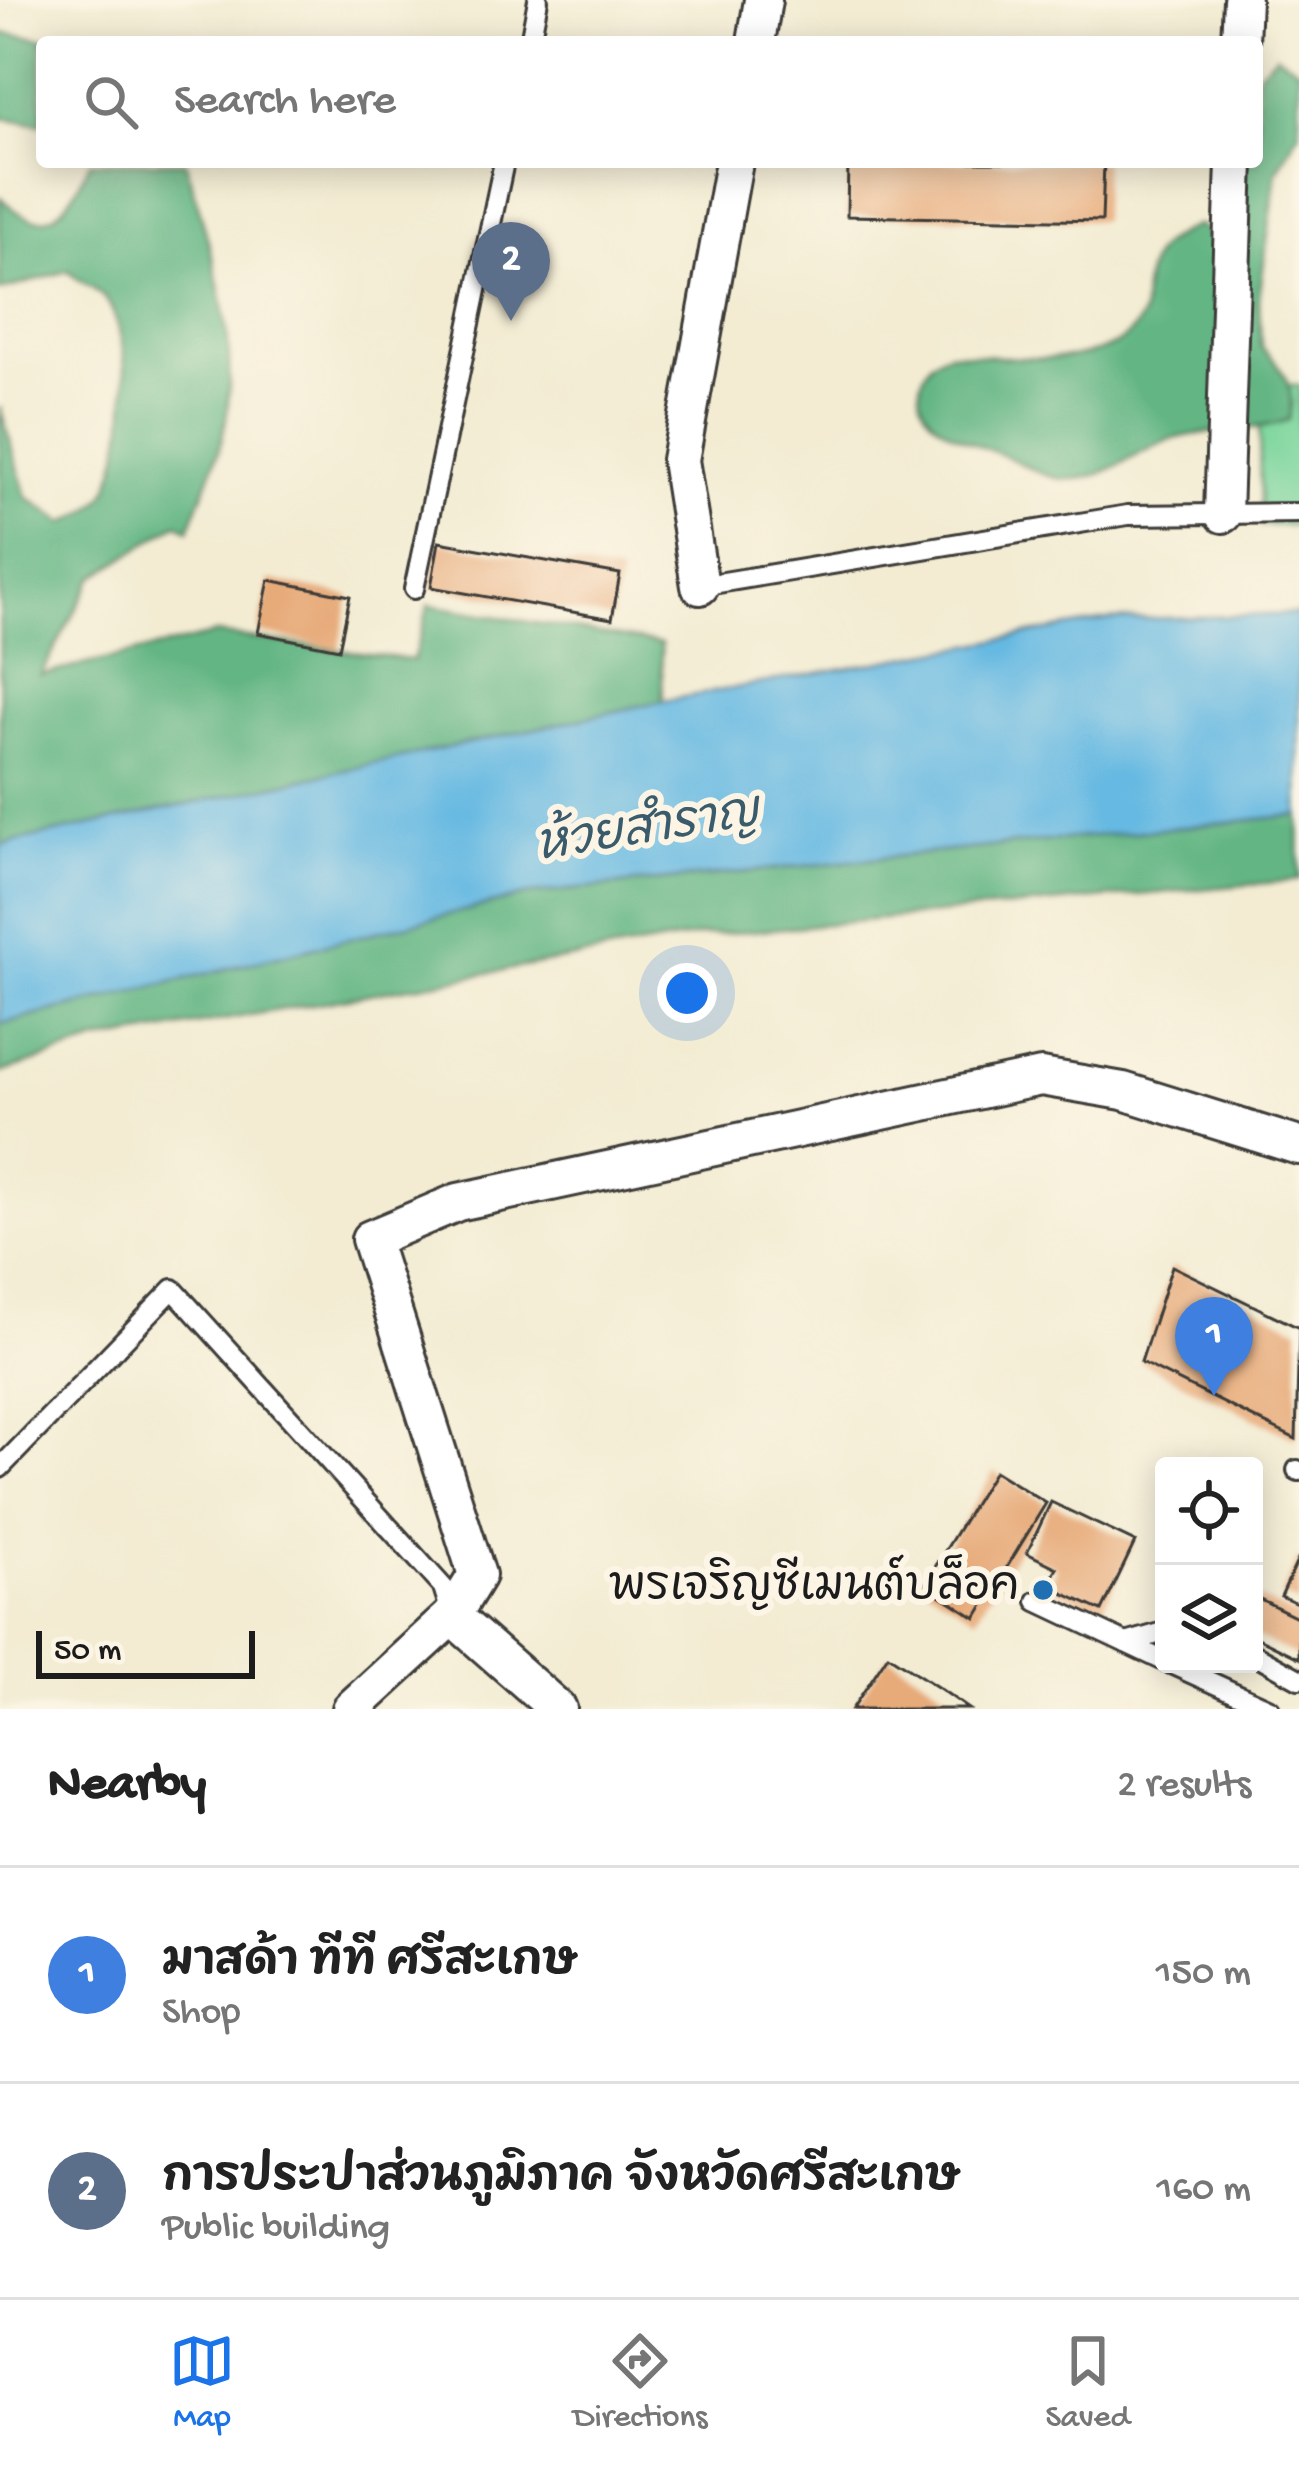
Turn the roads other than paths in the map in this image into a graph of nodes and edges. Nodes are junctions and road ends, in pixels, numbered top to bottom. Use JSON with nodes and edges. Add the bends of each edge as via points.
{"nodes":[{"id":1,"x":538,"y":0,"type":"edge"},
{"id":2,"x":763,"y":0,"type":"edge"},
{"id":3,"x":1242,"y":0,"type":"edge"},
{"id":4,"x":531,"y":36,"type":"edge"},
{"id":5,"x":757,"y":36,"type":"edge"},
{"id":6,"x":1240,"y":36,"type":"edge"},
{"id":7,"x":503,"y":168,"type":"edge"},
{"id":8,"x":733,"y":168,"type":"edge"},
{"id":9,"x":1235,"y":168,"type":"edge"},
{"id":10,"x":1299,"y":513,"type":"edge"},
{"id":11,"x":1223,"y":514,"type":"junction"},
{"id":12,"x":700,"y":586,"type":"joint"},
{"id":13,"x":414,"y":589,"type":"dead end"},
{"id":14,"x":1299,"y":1146,"type":"edge"},
{"id":15,"x":0,"y":1468,"type":"edge"},
{"id":16,"x":1037,"y":1601,"type":"dead end"},
{"id":17,"x":452,"y":1616,"type":"junction"},
{"id":18,"x":1155,"y":1635,"type":"edge"},
{"id":19,"x":1126,"y":1643,"type":"junction"},
{"id":20,"x":1155,"y":1656,"type":"edge"},
{"id":21,"x":1263,"y":1659,"type":"edge"},
{"id":22,"x":1192,"y":1673,"type":"edge"},
{"id":23,"x":1299,"y":1679,"type":"edge"},
{"id":24,"x":351,"y":1709,"type":"edge"},
{"id":25,"x":558,"y":1709,"type":"edge"},
{"id":26,"x":1270,"y":1709,"type":"edge"}],
"edges":[{"from":1,"to":4,"type":"lane"},
{"from":2,"to":5,"type":"street"},
{"from":3,"to":6,"type":"street"},
{"from":7,"to":13,"type":"lane"},
{"from":8,"to":12,"type":"street","via":[[680,460]]},
{"from":9,"to":11,"type":"street"},
{"from":10,"to":11,"type":"lane"},
{"from":11,"to":12,"type":"lane","via":[[1128,515]]},
{"from":14,"to":17,"type":"street","via":[[1123,1091],[1041,1077],[458,1202],[370,1238],[477,1575]]},
{"from":15,"to":17,"type":"lane","via":[[172,1289],[442,1586]]},
{"from":16,"to":19,"type":"lane"},
{"from":17,"to":24,"type":"street"},
{"from":17,"to":25,"type":"street"},
{"from":18,"to":19,"type":"lane"},
{"from":19,"to":20,"type":"lane"},
{"from":21,"to":23,"type":"lane"},
{"from":22,"to":26,"type":"lane"}]}
